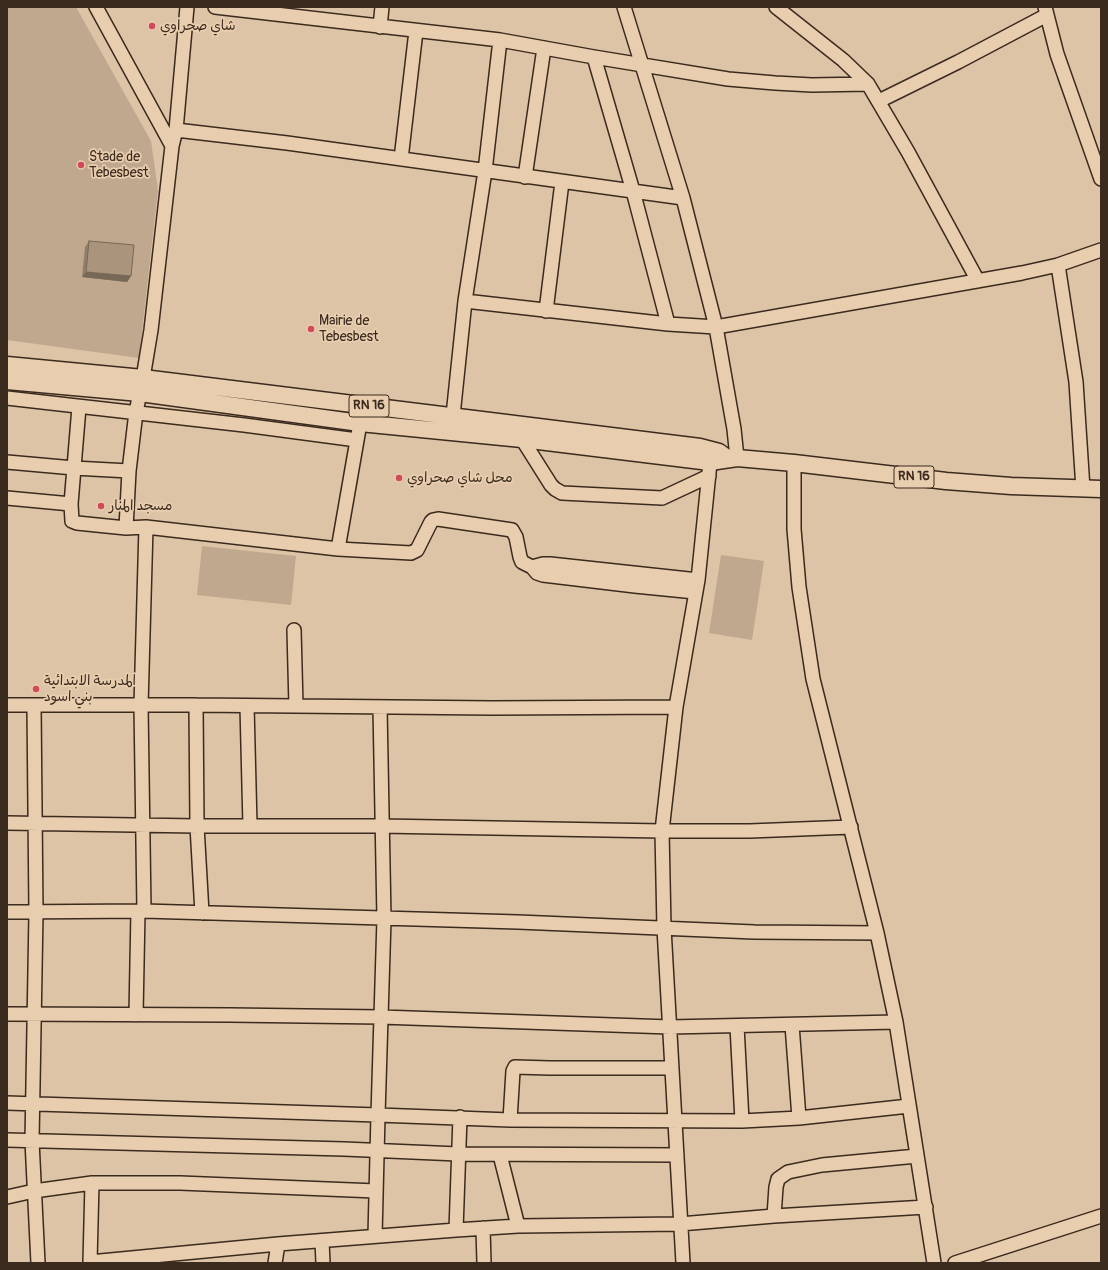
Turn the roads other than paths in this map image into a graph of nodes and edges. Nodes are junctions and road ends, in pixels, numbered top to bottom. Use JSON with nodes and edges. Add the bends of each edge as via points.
{"nodes":[{"id":1,"x":96,"y":7,"type":"edge"},
{"id":2,"x":189,"y":7,"type":"edge"},
{"id":3,"x":215,"y":7,"type":"edge"},
{"id":4,"x":382,"y":7,"type":"edge"},
{"id":5,"x":624,"y":7,"type":"edge"},
{"id":6,"x":776,"y":7,"type":"edge"},
{"id":7,"x":1046,"y":11,"type":"edge"},
{"id":8,"x":380,"y":27,"type":"junction"},
{"id":9,"x":416,"y":31,"type":"junction"},
{"id":10,"x":500,"y":40,"type":"junction"},
{"id":11,"x":544,"y":48,"type":"junction"},
{"id":12,"x":594,"y":57,"type":"junction"},
{"id":13,"x":643,"y":65,"type":"junction"},
{"id":14,"x":868,"y":84,"type":"junction"},
{"id":15,"x":879,"y":101,"type":"junction"},
{"id":16,"x":176,"y":130,"type":"junction"},
{"id":17,"x":172,"y":146,"type":"junction"},
{"id":18,"x":401,"y":159,"type":"junction"},
{"id":19,"x":485,"y":171,"type":"junction"},
{"id":20,"x":525,"y":177,"type":"junction"},
{"id":21,"x":1101,"y":179,"type":"edge"},
{"id":22,"x":562,"y":182,"type":"junction"},
{"id":23,"x":633,"y":191,"type":"junction"},
{"id":24,"x":683,"y":198,"type":"junction"},
{"id":25,"x":1101,"y":250,"type":"edge"},
{"id":26,"x":1058,"y":265,"type":"junction"},
{"id":27,"x":978,"y":281,"type":"junction"},
{"id":28,"x":465,"y":300,"type":"junction"},
{"id":29,"x":546,"y":311,"type":"junction"},
{"id":30,"x":668,"y":324,"type":"junction"},
{"id":31,"x":716,"y":327,"type":"junction"},
{"id":32,"x":7,"y":365,"type":"edge"},
{"id":33,"x":7,"y":381,"type":"edge"},
{"id":34,"x":141,"y":386,"type":"junction"},
{"id":35,"x":228,"y":389,"type":"junction"},
{"id":36,"x":7,"y":398,"type":"edge"},
{"id":37,"x":224,"y":405,"type":"junction"},
{"id":38,"x":79,"y":406,"type":"junction"},
{"id":39,"x":362,"y":406,"type":"junction"},
{"id":40,"x":136,"y":412,"type":"junction"},
{"id":41,"x":453,"y":417,"type":"junction"},
{"id":42,"x":360,"y":423,"type":"junction"},
{"id":43,"x":451,"y":433,"type":"junction"},
{"id":44,"x":522,"y":439,"type":"junction"},
{"id":45,"x":357,"y":440,"type":"junction"},
{"id":46,"x":732,"y":458,"type":"junction"},
{"id":47,"x":7,"y":462,"type":"edge"},
{"id":48,"x":710,"y":462,"type":"junction"},
{"id":49,"x":794,"y":463,"type":"junction"},
{"id":50,"x":74,"y":468,"type":"junction"},
{"id":51,"x":129,"y":471,"type":"junction"},
{"id":52,"x":1083,"y":489,"type":"junction"},
{"id":53,"x":1101,"y":490,"type":"edge"},
{"id":54,"x":7,"y":498,"type":"edge"},
{"id":55,"x":71,"y":504,"type":"junction"},
{"id":56,"x":126,"y":528,"type":"junction"},
{"id":57,"x":146,"y":528,"type":"junction"},
{"id":58,"x":338,"y":549,"type":"junction"},
{"id":59,"x":696,"y":586,"type":"junction"},
{"id":60,"x":294,"y":630,"type":"dead end"},
{"id":61,"x":7,"y":705,"type":"edge"},
{"id":62,"x":141,"y":705,"type":"junction"},
{"id":63,"x":196,"y":705,"type":"junction"},
{"id":64,"x":34,"y":706,"type":"junction"},
{"id":65,"x":247,"y":706,"type":"junction"},
{"id":66,"x":296,"y":706,"type":"junction"},
{"id":67,"x":380,"y":707,"type":"junction"},
{"id":68,"x":676,"y":707,"type":"junction"},
{"id":69,"x":7,"y":823,"type":"edge"},
{"id":70,"x":36,"y":824,"type":"junction"},
{"id":71,"x":143,"y":826,"type":"junction"},
{"id":72,"x":197,"y":826,"type":"junction"},
{"id":73,"x":250,"y":826,"type":"junction"},
{"id":74,"x":381,"y":826,"type":"junction"},
{"id":75,"x":851,"y":827,"type":"junction"},
{"id":76,"x":662,"y":831,"type":"junction"},
{"id":77,"x":141,"y":911,"type":"junction"},
{"id":78,"x":7,"y":912,"type":"edge"},
{"id":79,"x":36,"y":913,"type":"junction"},
{"id":80,"x":202,"y":913,"type":"junction"},
{"id":81,"x":384,"y":919,"type":"junction"},
{"id":82,"x":664,"y":928,"type":"junction"},
{"id":83,"x":877,"y":933,"type":"junction"},
{"id":84,"x":7,"y":1014,"type":"edge"},
{"id":85,"x":34,"y":1015,"type":"junction"},
{"id":86,"x":136,"y":1015,"type":"junction"},
{"id":87,"x":381,"y":1017,"type":"junction"},
{"id":88,"x":896,"y":1022,"type":"junction"},
{"id":89,"x":792,"y":1025,"type":"junction"},
{"id":90,"x":738,"y":1026,"type":"junction"},
{"id":91,"x":670,"y":1027,"type":"junction"},
{"id":92,"x":672,"y":1068,"type":"junction"},
{"id":93,"x":7,"y":1104,"type":"edge"},
{"id":94,"x":32,"y":1104,"type":"junction"},
{"id":95,"x":909,"y":1106,"type":"junction"},
{"id":96,"x":378,"y":1115,"type":"junction"},
{"id":97,"x":460,"y":1118,"type":"junction"},
{"id":98,"x":799,"y":1118,"type":"junction"},
{"id":99,"x":510,"y":1120,"type":"junction"},
{"id":100,"x":742,"y":1121,"type":"junction"},
{"id":101,"x":675,"y":1122,"type":"junction"},
{"id":102,"x":7,"y":1140,"type":"edge"},
{"id":103,"x":32,"y":1141,"type":"junction"},
{"id":104,"x":377,"y":1151,"type":"junction"},
{"id":105,"x":458,"y":1154,"type":"junction"},
{"id":106,"x":500,"y":1155,"type":"junction"},
{"id":107,"x":677,"y":1155,"type":"junction"},
{"id":108,"x":917,"y":1156,"type":"junction"},
{"id":109,"x":92,"y":1183,"type":"junction"},
{"id":110,"x":34,"y":1191,"type":"junction"},
{"id":111,"x":376,"y":1191,"type":"junction"},
{"id":112,"x":7,"y":1198,"type":"edge"},
{"id":113,"x":926,"y":1207,"type":"junction"},
{"id":114,"x":774,"y":1216,"type":"junction"},
{"id":115,"x":1101,"y":1216,"type":"edge"},
{"id":116,"x":680,"y":1224,"type":"junction"},
{"id":117,"x":518,"y":1226,"type":"junction"},
{"id":118,"x":483,"y":1228,"type":"junction"},
{"id":119,"x":456,"y":1230,"type":"junction"},
{"id":120,"x":375,"y":1236,"type":"junction"},
{"id":121,"x":322,"y":1240,"type":"junction"},
{"id":122,"x":278,"y":1244,"type":"junction"},
{"id":123,"x":38,"y":1263,"type":"edge"},
{"id":124,"x":88,"y":1263,"type":"edge"},
{"id":125,"x":275,"y":1263,"type":"edge"},
{"id":126,"x":323,"y":1263,"type":"edge"},
{"id":127,"x":484,"y":1263,"type":"edge"},
{"id":128,"x":683,"y":1263,"type":"edge"},
{"id":129,"x":934,"y":1263,"type":"edge"},
{"id":130,"x":955,"y":1263,"type":"edge"}],
"edges":[{"from":1,"to":17,"type":"street"},
{"from":2,"to":16,"type":"street"},
{"from":3,"to":8,"type":"street"},
{"from":4,"to":8,"type":"street"},
{"from":5,"to":13,"type":"street"},
{"from":6,"to":14,"type":"street","via":[[843,60]]},
{"from":7,"to":15,"type":"street","via":[[958,62]]},
{"from":7,"to":21,"type":"street","via":[[1057,54]]},
{"from":8,"to":9,"type":"street"},
{"from":9,"to":10,"type":"street"},
{"from":9,"to":18,"type":"street"},
{"from":10,"to":11,"type":"street"},
{"from":10,"to":19,"type":"street"},
{"from":11,"to":12,"type":"street"},
{"from":11,"to":20,"type":"street"},
{"from":12,"to":13,"type":"street"},
{"from":12,"to":23,"type":"street"},
{"from":13,"to":14,"type":"street","via":[[728,79],[775,83]]},
{"from":13,"to":24,"type":"street"},
{"from":14,"to":15,"type":"street"},
{"from":15,"to":27,"type":"street"},
{"from":16,"to":17,"type":"street"},
{"from":16,"to":18,"type":"street"},
{"from":17,"to":34,"type":"street","via":[[158,272]]},
{"from":18,"to":19,"type":"street"},
{"from":19,"to":20,"type":"street"},
{"from":19,"to":28,"type":"street"},
{"from":20,"to":22,"type":"street"},
{"from":22,"to":23,"type":"street"},
{"from":22,"to":29,"type":"street"},
{"from":23,"to":24,"type":"street"},
{"from":23,"to":30,"type":"street"},
{"from":24,"to":31,"type":"street"},
{"from":25,"to":26,"type":"street"},
{"from":26,"to":27,"type":"street"},
{"from":26,"to":52,"type":"street","via":[[1076,382]]},
{"from":27,"to":31,"type":"street"},
{"from":28,"to":29,"type":"street"},
{"from":28,"to":41,"type":"street"},
{"from":29,"to":30,"type":"street"},
{"from":30,"to":31,"type":"street"},
{"from":31,"to":46,"type":"street","via":[[732,416]]},
{"from":32,"to":34,"type":"main road","number":"RN 16"},
{"from":33,"to":34,"type":"main road","number":"RN 16"},
{"from":34,"to":35,"type":"main road","number":"RN 16"},
{"from":34,"to":37,"type":"main road","number":"RN 16"},
{"from":34,"to":40,"type":"street"},
{"from":35,"to":37,"type":"main road"},
{"from":35,"to":39,"type":"main road","number":"RN 16"},
{"from":36,"to":38,"type":"street"},
{"from":37,"to":42,"type":"main road","number":"RN 16"},
{"from":38,"to":40,"type":"street"},
{"from":38,"to":50,"type":"street"},
{"from":39,"to":41,"type":"main road","number":"RN 16"},
{"from":39,"to":42,"type":"street"},
{"from":40,"to":45,"type":"street"},
{"from":40,"to":51,"type":"street"},
{"from":41,"to":43,"type":"street"},
{"from":41,"to":48,"type":"main road","number":"RN 16"},
{"from":42,"to":43,"type":"main road","number":"RN 16"},
{"from":42,"to":45,"type":"street"},
{"from":43,"to":44,"type":"main road","number":"RN 16"},
{"from":44,"to":48,"type":"main road","number":"RN 16"},
{"from":44,"to":48,"type":"street","via":[[551,485],[562,493],[662,498]]},
{"from":45,"to":58,"type":"street"},
{"from":46,"to":48,"type":"main road","number":"RN 16","via":[[719,452]]},
{"from":46,"to":49,"type":"main road","number":"RN 16"},
{"from":47,"to":50,"type":"street"},
{"from":48,"to":59,"type":"street"},
{"from":49,"to":52,"type":"main road","number":"RN 16","via":[[946,481]]},
{"from":49,"to":75,"type":"street","via":[[794,529],[805,633],[821,714]]},
{"from":50,"to":51,"type":"street"},
{"from":50,"to":55,"type":"street"},
{"from":51,"to":56,"type":"street"},
{"from":52,"to":53,"type":"main road","number":"RN 16"},
{"from":54,"to":55,"type":"street"},
{"from":55,"to":56,"type":"street","via":[[74,523]]},
{"from":56,"to":57,"type":"street"},
{"from":57,"to":58,"type":"street"},
{"from":57,"to":62,"type":"street"},
{"from":58,"to":59,"type":"street","via":[[411,553],[417,550],[431,522],[438,519],[512,530],[516,536],[522,562],[532,567],[550,564]]},
{"from":59,"to":68,"type":"street"},
{"from":60,"to":66,"type":"street"},
{"from":61,"to":64,"type":"street"},
{"from":62,"to":63,"type":"street"},
{"from":62,"to":64,"type":"street"},
{"from":62,"to":71,"type":"street"},
{"from":63,"to":65,"type":"street"},
{"from":63,"to":72,"type":"street"},
{"from":64,"to":70,"type":"street"},
{"from":65,"to":66,"type":"street"},
{"from":65,"to":73,"type":"street"},
{"from":66,"to":67,"type":"street"},
{"from":67,"to":68,"type":"street"},
{"from":67,"to":74,"type":"street"},
{"from":68,"to":76,"type":"street"},
{"from":69,"to":70,"type":"street"},
{"from":70,"to":71,"type":"street"},
{"from":70,"to":79,"type":"street"},
{"from":71,"to":72,"type":"street"},
{"from":71,"to":77,"type":"street"},
{"from":72,"to":73,"type":"street"},
{"from":72,"to":80,"type":"street"},
{"from":73,"to":74,"type":"street"},
{"from":74,"to":76,"type":"street"},
{"from":74,"to":81,"type":"street"},
{"from":75,"to":76,"type":"street"},
{"from":75,"to":83,"type":"street"},
{"from":76,"to":82,"type":"street"},
{"from":77,"to":79,"type":"street"},
{"from":77,"to":80,"type":"street"},
{"from":77,"to":86,"type":"street"},
{"from":78,"to":79,"type":"street"},
{"from":79,"to":85,"type":"street"},
{"from":80,"to":81,"type":"street"},
{"from":81,"to":82,"type":"street"},
{"from":81,"to":87,"type":"street"},
{"from":82,"to":83,"type":"street"},
{"from":82,"to":91,"type":"street"},
{"from":83,"to":88,"type":"street"},
{"from":84,"to":85,"type":"street"},
{"from":85,"to":86,"type":"street"},
{"from":85,"to":94,"type":"street"},
{"from":86,"to":87,"type":"street"},
{"from":87,"to":91,"type":"street"},
{"from":87,"to":96,"type":"street"},
{"from":88,"to":89,"type":"street"},
{"from":88,"to":95,"type":"street"},
{"from":89,"to":90,"type":"street"},
{"from":89,"to":98,"type":"street"},
{"from":90,"to":91,"type":"street"},
{"from":90,"to":100,"type":"street"},
{"from":91,"to":92,"type":"street"},
{"from":92,"to":99,"type":"street","via":[[515,1067]]},
{"from":92,"to":101,"type":"street"},
{"from":93,"to":94,"type":"street"},
{"from":94,"to":96,"type":"street"},
{"from":94,"to":103,"type":"street"},
{"from":95,"to":98,"type":"street"},
{"from":95,"to":108,"type":"street"},
{"from":96,"to":97,"type":"street"},
{"from":96,"to":104,"type":"street"},
{"from":97,"to":99,"type":"street"},
{"from":97,"to":105,"type":"street"},
{"from":98,"to":100,"type":"street"},
{"from":99,"to":101,"type":"street"},
{"from":100,"to":101,"type":"street"},
{"from":101,"to":107,"type":"street"},
{"from":102,"to":103,"type":"street"},
{"from":103,"to":104,"type":"street"},
{"from":103,"to":110,"type":"street"},
{"from":104,"to":105,"type":"street"},
{"from":104,"to":111,"type":"street"},
{"from":105,"to":106,"type":"street"},
{"from":105,"to":119,"type":"street"},
{"from":106,"to":107,"type":"street"},
{"from":106,"to":117,"type":"street"},
{"from":107,"to":116,"type":"street"},
{"from":108,"to":113,"type":"street"},
{"from":108,"to":114,"type":"street","via":[[822,1165],[788,1172],[778,1179]]},
{"from":109,"to":110,"type":"street"},
{"from":109,"to":111,"type":"street","via":[[180,1183]]},
{"from":109,"to":124,"type":"street"},
{"from":110,"to":112,"type":"street"},
{"from":110,"to":123,"type":"street"},
{"from":111,"to":120,"type":"street"},
{"from":113,"to":114,"type":"street"},
{"from":113,"to":129,"type":"street"},
{"from":114,"to":116,"type":"street"},
{"from":115,"to":130,"type":"street"},
{"from":116,"to":117,"type":"street"},
{"from":116,"to":128,"type":"street"},
{"from":117,"to":118,"type":"street"},
{"from":118,"to":119,"type":"street"},
{"from":118,"to":127,"type":"street"},
{"from":119,"to":120,"type":"street"},
{"from":120,"to":121,"type":"street"},
{"from":121,"to":122,"type":"street"},
{"from":121,"to":126,"type":"street"},
{"from":122,"to":124,"type":"street"},
{"from":122,"to":125,"type":"street"}]}
